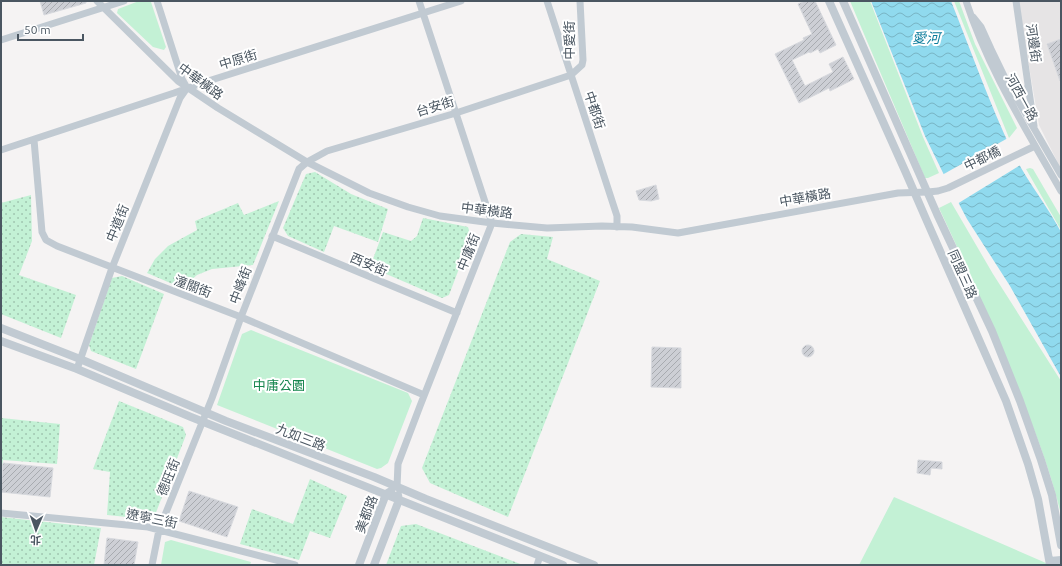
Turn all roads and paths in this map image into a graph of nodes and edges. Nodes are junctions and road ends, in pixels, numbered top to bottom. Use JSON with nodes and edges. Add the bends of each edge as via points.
{"nodes":[{"id":1,"x":97,"y":1,"type":"edge"},
{"id":2,"x":124,"y":1,"type":"edge"},
{"id":3,"x":157,"y":1,"type":"edge"},
{"id":4,"x":419,"y":1,"type":"edge"},
{"id":5,"x":461,"y":1,"type":"edge"},
{"id":6,"x":547,"y":1,"type":"edge"},
{"id":7,"x":580,"y":1,"type":"edge"},
{"id":8,"x":829,"y":1,"type":"edge"},
{"id":9,"x":843,"y":1,"type":"edge"},
{"id":10,"x":966,"y":1,"type":"edge"},
{"id":11,"x":1016,"y":1,"type":"edge"},
{"id":12,"x":103,"y":7,"type":"junction"},
{"id":13,"x":969,"y":12,"type":"junction"},
{"id":14,"x":423,"y":13,"type":"junction"},
{"id":15,"x":1,"y":40,"type":"edge"},
{"id":16,"x":571,"y":75,"type":"junction"},
{"id":17,"x":186,"y":88,"type":"junction"},
{"id":18,"x":1028,"y":88,"type":"junction"},
{"id":19,"x":1013,"y":93,"type":"junction"},
{"id":20,"x":456,"y":113,"type":"junction"},
{"id":21,"x":1034,"y":129,"type":"junction"},
{"id":22,"x":34,"y":140,"type":"junction"},
{"id":23,"x":1035,"y":146,"type":"junction"},
{"id":24,"x":1,"y":150,"type":"edge"},
{"id":25,"x":307,"y":162,"type":"junction"},
{"id":26,"x":1061,"y":175,"type":"edge"},
{"id":27,"x":938,"y":191,"type":"joint"},
{"id":28,"x":1061,"y":191,"type":"edge"},
{"id":29,"x":928,"y":192,"type":"junction"},
{"id":30,"x":915,"y":193,"type":"junction"},
{"id":31,"x":492,"y":223,"type":"junction"},
{"id":32,"x":617,"y":227,"type":"junction"},
{"id":33,"x":272,"y":236,"type":"junction"},
{"id":34,"x":112,"y":268,"type":"junction"},
{"id":35,"x":457,"y":313,"type":"junction"},
{"id":36,"x":241,"y":317,"type":"junction"},
{"id":37,"x":1,"y":328,"type":"edge"},
{"id":38,"x":1,"y":341,"type":"edge"},
{"id":39,"x":80,"y":359,"type":"junction"},
{"id":40,"x":77,"y":369,"type":"junction"},
{"id":41,"x":424,"y":395,"type":"junction"},
{"id":42,"x":207,"y":412,"type":"junction"},
{"id":43,"x":203,"y":422,"type":"junction"},
{"id":44,"x":396,"y":487,"type":"junction"},
{"id":45,"x":386,"y":494,"type":"junction"},
{"id":46,"x":399,"y":500,"type":"junction"},
{"id":47,"x":1,"y":513,"type":"edge"},
{"id":48,"x":159,"y":530,"type":"junction"},
{"id":49,"x":1061,"y":545,"type":"edge"},
{"id":50,"x":540,"y":556,"type":"junction"},
{"id":51,"x":1061,"y":560,"type":"edge"},
{"id":52,"x":1050,"y":563,"type":"edge"},
{"id":53,"x":152,"y":565,"type":"edge"},
{"id":54,"x":294,"y":565,"type":"edge"},
{"id":55,"x":359,"y":565,"type":"edge"},
{"id":56,"x":374,"y":565,"type":"edge"},
{"id":57,"x":536,"y":565,"type":"edge"},
{"id":58,"x":563,"y":565,"type":"edge"},
{"id":59,"x":594,"y":565,"type":"edge"}],
"edges":[{"from":1,"to":12,"type":"street","name":"中華橫路"},
{"from":2,"to":12,"type":"street"},
{"from":3,"to":17,"type":"street"},
{"from":4,"to":14,"type":"street","name":"中庸街"},
{"from":5,"to":14,"type":"street","name":"中原街"},
{"from":6,"to":16,"type":"street","name":"中都街"},
{"from":7,"to":16,"type":"street","name":"中愛街","via":[[583,60],[582,65]]},
{"from":8,"to":30,"type":"street","name":"同盟三路"},
{"from":9,"to":29,"type":"street","name":"同盟三路"},
{"from":10,"to":13,"type":"street","name":"河西一路"},
{"from":11,"to":18,"type":"street","name":"河邊街"},
{"from":12,"to":15,"type":"street"},
{"from":12,"to":17,"type":"street","name":"中華橫路"},
{"from":13,"to":19,"type":"street","name":"河西一路","via":[[981,27]]},
{"from":13,"to":23,"type":"street","name":"河西一路","via":[[982,47]]},
{"from":14,"to":17,"type":"street","name":"中原街"},
{"from":14,"to":20,"type":"street","name":"中庸街"},
{"from":16,"to":20,"type":"street","name":"台安街"},
{"from":16,"to":32,"type":"street","name":"中都街","via":[[617,216]]},
{"from":17,"to":22,"type":"street","name":"中原街"},
{"from":17,"to":25,"type":"street","name":"中華橫路"},
{"from":17,"to":34,"type":"street","name":"中道街"},
{"from":18,"to":19,"type":"street"},
{"from":18,"to":21,"type":"street","name":"河邊街"},
{"from":19,"to":21,"type":"street","name":"河西一路"},
{"from":20,"to":25,"type":"street","name":"台安街","via":[[327,151]]},
{"from":20,"to":31,"type":"street","name":"中庸街"},
{"from":21,"to":26,"type":"street","name":"河西一路"},
{"from":22,"to":24,"type":"street","name":"中原街"},
{"from":22,"to":34,"type":"street","name":"潼關街","via":[[42,232],[46,240]]},
{"from":23,"to":27,"type":"street","name":"中都橋"},
{"from":23,"to":28,"type":"street","name":"河西一路"},
{"from":25,"to":31,"type":"street","name":"中華橫路","via":[[368,193],[408,207],[440,216]]},
{"from":25,"to":33,"type":"street","name":"中峰街","via":[[297,173]]},
{"from":27,"to":29,"type":"street","name":"中華橫路"},
{"from":29,"to":30,"type":"street","name":"中華橫路"},
{"from":29,"to":49,"type":"street","name":"同盟三路","via":[[992,332],[1020,401],[1052,495]]},
{"from":30,"to":32,"type":"street","name":"中華橫路","via":[[898,192],[678,233]]},
{"from":30,"to":52,"type":"street","name":"同盟三路","via":[[1006,401],[1038,499]]},
{"from":31,"to":32,"type":"street","name":"中華橫路","via":[[547,228]]},
{"from":31,"to":35,"type":"street","name":"中庸街"},
{"from":33,"to":35,"type":"street","name":"西安街"},
{"from":33,"to":36,"type":"street","name":"中峰街"},
{"from":34,"to":36,"type":"street","name":"潼關街"},
{"from":34,"to":39,"type":"street","name":"中道街"},
{"from":35,"to":41,"type":"street","name":"中庸街"},
{"from":36,"to":41,"type":"street","name":"潼關街"},
{"from":36,"to":42,"type":"street","name":"中峰街"},
{"from":37,"to":39,"type":"street","name":"九如三路"},
{"from":38,"to":40,"type":"street","name":"九如三路"},
{"from":39,"to":40,"type":"street","name":"中道街"},
{"from":39,"to":42,"type":"street","name":"九如三路"},
{"from":40,"to":43,"type":"street","name":"九如三路"},
{"from":41,"to":44,"type":"street","name":"中庸街","via":[[398,464]]},
{"from":42,"to":43,"type":"street","name":"中峰街"},
{"from":42,"to":44,"type":"street","name":"九如三路"},
{"from":43,"to":45,"type":"street","name":"九如三路"},
{"from":43,"to":48,"type":"street","name":"德旺街"},
{"from":44,"to":45,"type":"street","name":"美都路"},
{"from":44,"to":46,"type":"street","name":"美都路"},
{"from":44,"to":59,"type":"street","name":"九如三路"},
{"from":45,"to":46,"type":"street","name":"九如三路"},
{"from":45,"to":55,"type":"street","name":"美都路"},
{"from":46,"to":50,"type":"street","name":"九如三路"},
{"from":46,"to":56,"type":"street","name":"美都路"},
{"from":47,"to":48,"type":"street","name":"遼寧三街"},
{"from":48,"to":53,"type":"street","name":"德旺街"},
{"from":48,"to":54,"type":"street","name":"遼寧三街"},
{"from":50,"to":57,"type":"street"},
{"from":50,"to":58,"type":"street","name":"九如三路"},
{"from":51,"to":52,"type":"street"}]}
